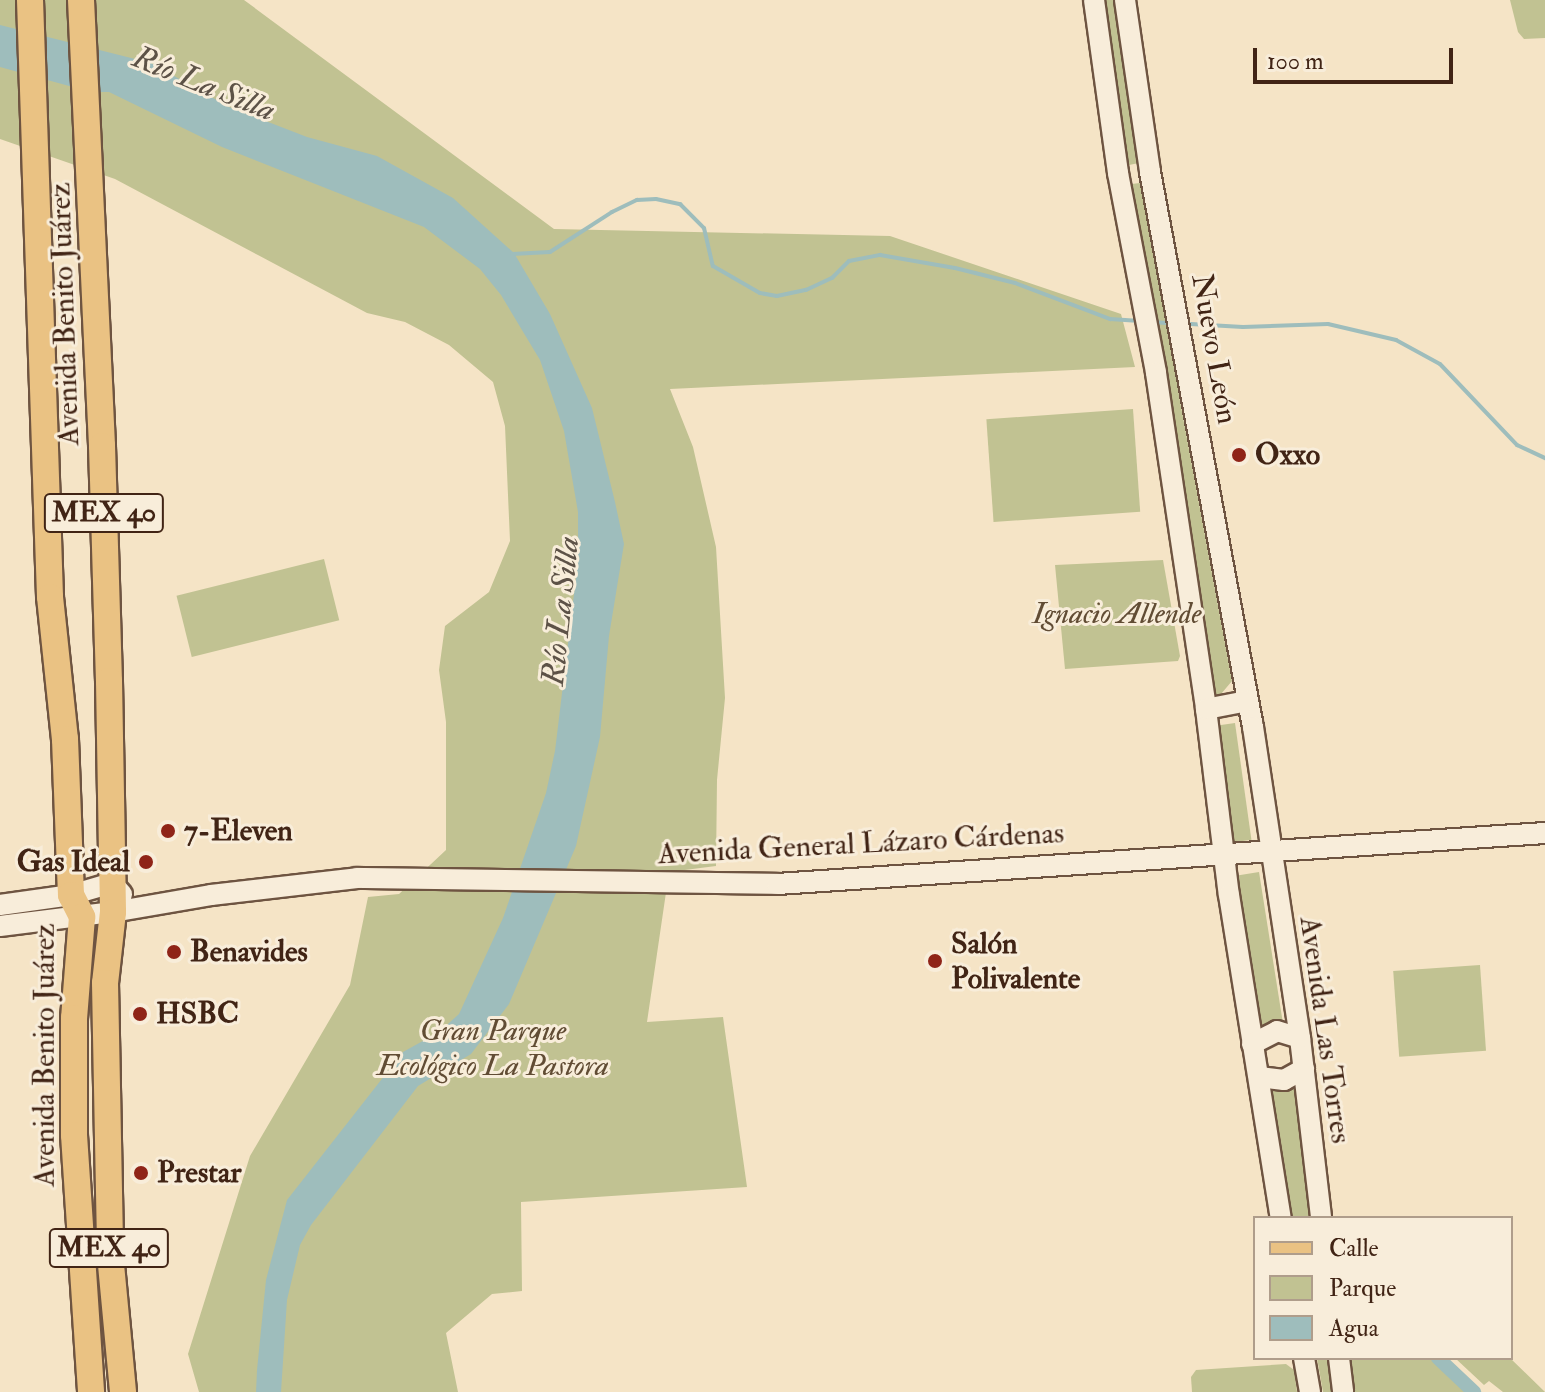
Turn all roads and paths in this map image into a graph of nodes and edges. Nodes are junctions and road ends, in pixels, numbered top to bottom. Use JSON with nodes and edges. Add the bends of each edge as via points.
{"nodes":[{"id":1,"x":30,"y":0,"type":"edge"},
{"id":2,"x":81,"y":0,"type":"edge"},
{"id":3,"x":1094,"y":0,"type":"edge"},
{"id":4,"x":1125,"y":0,"type":"edge"},
{"id":5,"x":1247,"y":701,"type":"junction"},
{"id":6,"x":1206,"y":709,"type":"junction"},
{"id":7,"x":1545,"y":833,"type":"edge"},
{"id":8,"x":1269,"y":851,"type":"junction"},
{"id":9,"x":1225,"y":853,"type":"junction"},
{"id":10,"x":112,"y":883,"type":"junction"},
{"id":11,"x":0,"y":905,"type":"edge"},
{"id":12,"x":76,"y":906,"type":"junction"},
{"id":13,"x":123,"y":909,"type":"junction"},
{"id":14,"x":0,"y":926,"type":"edge"},
{"id":15,"x":1300,"y":1038,"type":"junction"},
{"id":16,"x":1252,"y":1044,"type":"junction"},
{"id":17,"x":1304,"y":1069,"type":"junction"},
{"id":18,"x":1259,"y":1077,"type":"junction"},
{"id":19,"x":1281,"y":1216,"type":"edge"},
{"id":20,"x":1321,"y":1216,"type":"edge"},
{"id":21,"x":86,"y":1338,"type":"junction"},
{"id":22,"x":1304,"y":1360,"type":"edge"},
{"id":23,"x":1339,"y":1360,"type":"edge"},
{"id":24,"x":91,"y":1392,"type":"edge"},
{"id":25,"x":120,"y":1392,"type":"edge"},
{"id":26,"x":1310,"y":1392,"type":"edge"},
{"id":27,"x":1343,"y":1392,"type":"edge"}],
"edges":[{"from":1,"to":12,"type":"main road","name":"Avenida Benito Juárez","number":"MEX 40","via":[[50,597]]},
{"from":2,"to":10,"type":"main road","name":"Avenida Benito Juárez","number":"MEX 40","via":[[102,446]]},
{"from":3,"to":6,"type":"street","name":"Nuevo León"},
{"from":4,"to":5,"type":"street","name":"Nuevo León","via":[[1150,172]]},
{"from":5,"to":6,"type":"street"},
{"from":5,"to":8,"type":"street","name":"Nuevo León"},
{"from":6,"to":9,"type":"street","name":"Nuevo León"},
{"from":7,"to":8,"type":"street","name":"Avenida General Lázaro Cárdenas"},
{"from":8,"to":9,"type":"street","name":"Avenida General Lázaro Cárdenas"},
{"from":8,"to":15,"type":"street","name":"Avenida Las Torres"},
{"from":9,"to":13,"type":"street","name":"Avenida General Lázaro Cárdenas","via":[[777,884],[357,878]]},
{"from":9,"to":16,"type":"street"},
{"from":10,"to":12,"type":"street","name":"Avenida General Lázaro Cárdenas"},
{"from":10,"to":13,"type":"main road","name":"Avenida Benito Juárez","number":"MEX 40"},
{"from":11,"to":12,"type":"street","name":"Avenida General Lázaro Cárdenas"},
{"from":12,"to":13,"type":"street","name":"Avenida General Lázaro Cárdenas"},
{"from":12,"to":14,"type":"street","name":"Avenida General Lázaro Cárdenas"},
{"from":12,"to":21,"type":"main road","name":"Avenida Benito Juárez","number":"MEX 40","via":[[74,1107]]},
{"from":13,"to":25,"type":"main road","name":"Avenida Benito Juárez","number":"MEX 40","via":[[105,983],[108,1200]]},
{"from":15,"to":16,"type":"street","via":[[1277,1031]]},
{"from":15,"to":17,"type":"street","name":"Avenida Las Torres"},
{"from":16,"to":18,"type":"street"},
{"from":17,"to":18,"type":"street","via":[[1284,1080]]},
{"from":17,"to":20,"type":"street","name":"Avenida Las Torres"},
{"from":18,"to":19,"type":"street"},
{"from":21,"to":24,"type":"main road","name":"Avenida Benito Juárez","number":"MEX 40"},
{"from":21,"to":25,"type":"main road"},
{"from":22,"to":26,"type":"street"},
{"from":23,"to":27,"type":"street"}]}
